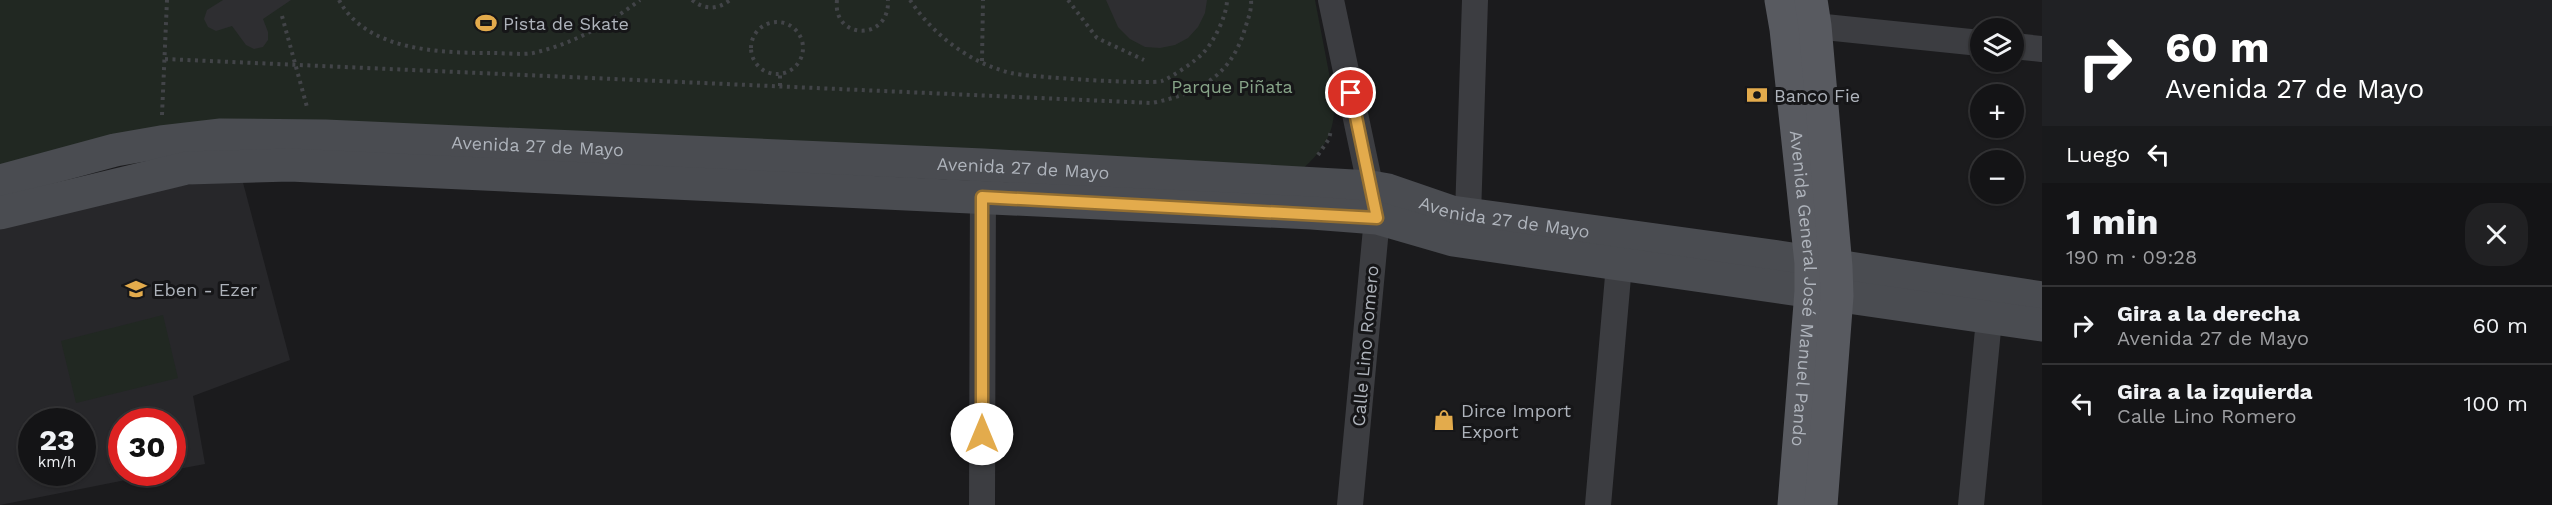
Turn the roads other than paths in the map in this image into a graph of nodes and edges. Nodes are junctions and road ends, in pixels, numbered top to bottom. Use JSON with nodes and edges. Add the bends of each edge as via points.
{"nodes":[{"id":1,"x":1331,"y":0,"type":"edge"},
{"id":2,"x":1475,"y":0,"type":"edge"},
{"id":3,"x":1781,"y":0,"type":"edge"},
{"id":4,"x":1813,"y":13,"type":"edge"},
{"id":5,"x":1970,"y":41,"type":"edge"},
{"id":6,"x":2024,"y":47,"type":"edge"},
{"id":7,"x":2042,"y":49,"type":"edge"},
{"id":8,"x":0,"y":181,"type":"edge"},
{"id":9,"x":983,"y":181,"type":"junction"},
{"id":10,"x":1374,"y":202,"type":"junction"},
{"id":11,"x":0,"y":213,"type":"edge"},
{"id":12,"x":1468,"y":215,"type":"junction"},
{"id":13,"x":1619,"y":265,"type":"junction"},
{"id":14,"x":1824,"y":279,"type":"junction"},
{"id":15,"x":2042,"y":298,"type":"edge"},
{"id":16,"x":1991,"y":305,"type":"junction"},
{"id":17,"x":2042,"y":325,"type":"edge"},
{"id":18,"x":982,"y":505,"type":"edge"},
{"id":19,"x":1350,"y":505,"type":"edge"},
{"id":20,"x":1598,"y":505,"type":"edge"},
{"id":21,"x":1794,"y":505,"type":"edge"},
{"id":22,"x":1821,"y":505,"type":"edge"},
{"id":23,"x":1971,"y":505,"type":"edge"}],
"edges":[{"from":1,"to":10,"type":"street","name":"Calle Lino Romero"},
{"from":2,"to":12,"type":"street"},
{"from":3,"to":14,"type":"main road","name":"Avenida General José Manuel Pando"},
{"from":4,"to":5,"type":"street"},
{"from":4,"to":14,"type":"main road","name":"Avenida General José Manuel Pando"},
{"from":6,"to":7,"type":"street"},
{"from":8,"to":9,"type":"main road","name":"Avenida 27 de Mayo","via":[[115,150],[221,135],[325,136]]},
{"from":9,"to":10,"type":"main road","name":"Avenida 27 de Mayo"},
{"from":9,"to":11,"type":"main road","name":"Avenida 27 de Mayo","via":[[290,165],[187,168]]},
{"from":9,"to":18,"type":"street"},
{"from":10,"to":12,"type":"main road","name":"Avenida 27 de Mayo","via":[[1388,190]]},
{"from":10,"to":13,"type":"main road","name":"Avenida 27 de Mayo","via":[[1453,240]]},
{"from":10,"to":19,"type":"street","name":"Calle Lino Romero"},
{"from":12,"to":14,"type":"main road","name":"Avenida 27 de Mayo"},
{"from":13,"to":14,"type":"main road","name":"Avenida 27 de Mayo"},
{"from":13,"to":20,"type":"street"},
{"from":14,"to":16,"type":"main road","name":"Avenida 27 de Mayo"},
{"from":14,"to":21,"type":"main road","name":"Avenida General José Manuel Pando"},
{"from":14,"to":22,"type":"main road","name":"Avenida General José Manuel Pando"},
{"from":15,"to":16,"type":"main road","name":"Avenida 27 de Mayo"},
{"from":16,"to":17,"type":"main road","name":"Avenida 27 de Mayo"},
{"from":16,"to":23,"type":"street"}]}
